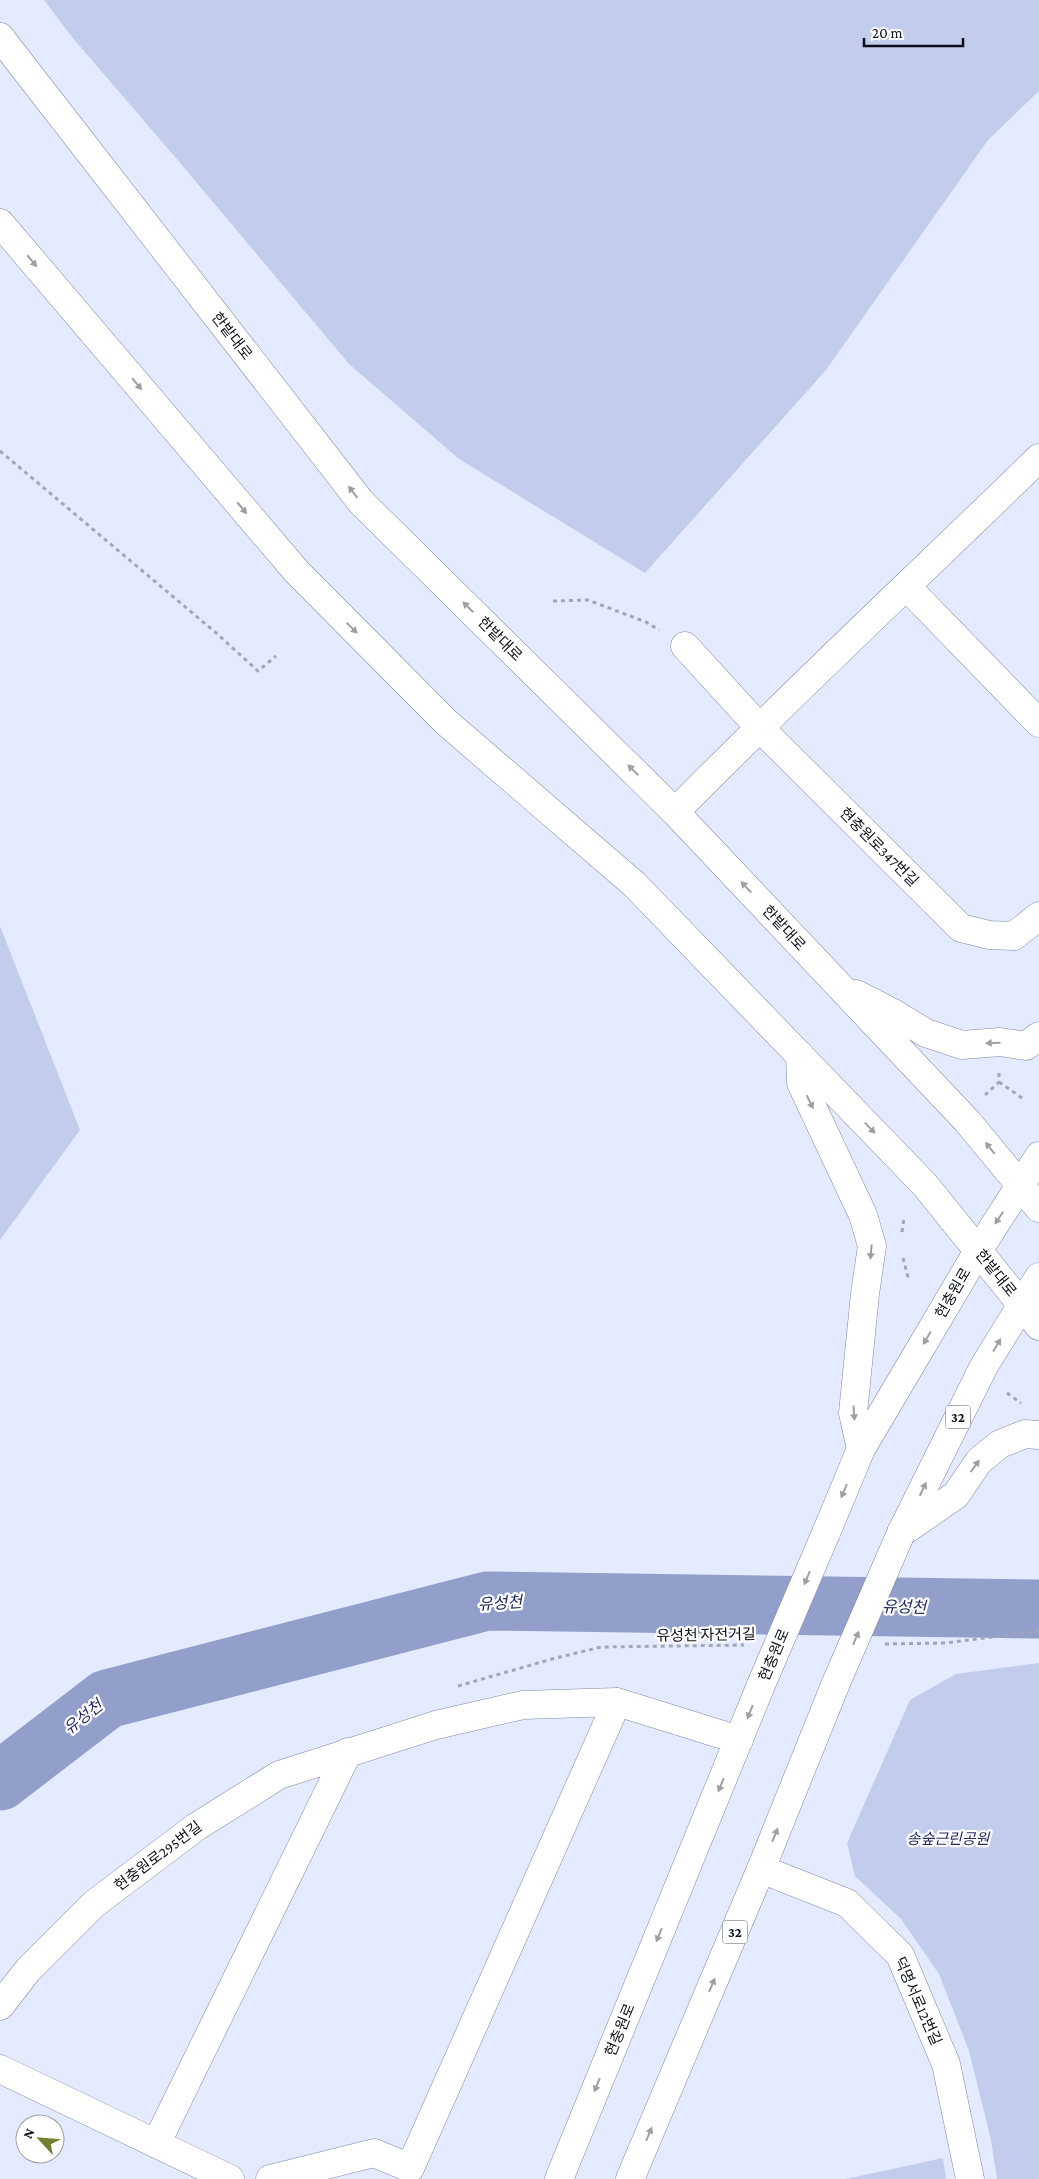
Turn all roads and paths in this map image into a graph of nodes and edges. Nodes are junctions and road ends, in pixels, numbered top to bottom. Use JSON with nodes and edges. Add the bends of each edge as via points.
{"nodes":[{"id":1,"x":0,"y":37,"type":"edge"},
{"id":2,"x":0,"y":224,"type":"edge"},
{"id":3,"x":0,"y":451,"type":"edge"},
{"id":4,"x":1039,"y":458,"type":"edge"},
{"id":5,"x":907,"y":587,"type":"junction"},
{"id":6,"x":553,"y":601,"type":"dead end"},
{"id":7,"x":686,"y":646,"type":"joint"},
{"id":8,"x":276,"y":656,"type":"dead end"},
{"id":9,"x":1039,"y":723,"type":"edge"},
{"id":10,"x":759,"y":727,"type":"junction"},
{"id":11,"x":675,"y":812,"type":"junction"},
{"id":12,"x":1039,"y":916,"type":"edge"},
{"id":13,"x":840,"y":986,"type":"junction"},
{"id":14,"x":1039,"y":1036,"type":"edge"},
{"id":15,"x":800,"y":1056,"type":"junction"},
{"id":16,"x":982,"y":1097,"type":"dead end"},
{"id":17,"x":1025,"y":1100,"type":"dead end"},
{"id":18,"x":1039,"y":1156,"type":"edge"},
{"id":19,"x":1021,"y":1186,"type":"junction"},
{"id":20,"x":1039,"y":1208,"type":"edge"},
{"id":21,"x":978,"y":1250,"type":"junction"},
{"id":22,"x":902,"y":1256,"type":"dead end"},
{"id":23,"x":1039,"y":1278,"type":"edge"},
{"id":24,"x":909,"y":1281,"type":"dead end"},
{"id":25,"x":1021,"y":1304,"type":"junction"},
{"id":26,"x":1039,"y":1326,"type":"edge"},
{"id":27,"x":1007,"y":1393,"type":"dead end"},
{"id":28,"x":1026,"y":1406,"type":"dead end"},
{"id":29,"x":1039,"y":1434,"type":"edge"},
{"id":30,"x":862,"y":1449,"type":"junction"},
{"id":31,"x":901,"y":1533,"type":"junction"},
{"id":32,"x":1039,"y":1631,"type":"edge"},
{"id":33,"x":877,"y":1644,"type":"dead end"},
{"id":34,"x":749,"y":1645,"type":"dead end"},
{"id":35,"x":617,"y":1702,"type":"junction"},
{"id":36,"x":436,"y":1725,"type":"junction"},
{"id":37,"x":739,"y":1740,"type":"junction"},
{"id":38,"x":348,"y":1752,"type":"junction"},
{"id":39,"x":762,"y":1869,"type":"junction"},
{"id":40,"x":0,"y":2006,"type":"edge"},
{"id":41,"x":0,"y":2070,"type":"edge"},
{"id":42,"x":156,"y":2144,"type":"junction"},
{"id":43,"x":419,"y":2174,"type":"edge"},
{"id":44,"x":230,"y":2179,"type":"edge"},
{"id":45,"x":270,"y":2179,"type":"edge"},
{"id":46,"x":559,"y":2179,"type":"edge"},
{"id":47,"x":630,"y":2179,"type":"edge"},
{"id":48,"x":970,"y":2179,"type":"edge"}],
"edges":[{"from":11,"to":1,"type":"main road","name":"한밭대로","one_way":true,"via":[[361,502]]},
{"from":2,"to":15,"type":"main road","name":"한밭대로","one_way":true,"via":[[297,572],[446,722],[634,884]]},
{"from":3,"to":8,"type":"path","via":[[258,671]]},
{"from":4,"to":5,"type":"main road"},
{"from":5,"to":9,"type":"main road"},
{"from":5,"to":10,"type":"main road"},
{"from":6,"to":7,"type":"path","via":[[588,600],[646,622]]},
{"from":7,"to":10,"type":"main road","name":"현충원로347번길"},
{"from":10,"to":11,"type":"main road"},
{"from":10,"to":12,"type":"main road","name":"현충원로347번길","via":[[961,928],[988,936],[1014,936]]},
{"from":13,"to":11,"type":"main road","name":"한밭대로","one_way":true},
{"from":14,"to":13,"type":"main road","one_way":true,"via":[[1026,1046],[1000,1042],[962,1045],[926,1033]]},
{"from":19,"to":13,"type":"main road","name":"한밭대로","one_way":true,"via":[[967,1121]]},
{"from":15,"to":21,"type":"main road","name":"한밭대로","one_way":true,"via":[[925,1185]]},
{"from":15,"to":30,"type":"main road","one_way":true,"via":[[801,1083],[859,1207],[872,1246],[853,1413]]},
{"from":16,"to":17,"type":"path","via":[[999,1082]]},
{"from":18,"to":19,"type":"main road","name":"현충원로"},
{"from":19,"to":20,"type":"main road","name":"한밭대로"},
{"from":19,"to":21,"type":"main road","name":"현충원로","one_way":true},
{"from":21,"to":25,"type":"main road","name":"한밭대로"},
{"from":21,"to":30,"type":"main road","name":"현충원로","one_way":true},
{"from":22,"to":24,"type":"path"},
{"from":23,"to":25,"type":"main road","number":"32"},
{"from":25,"to":26,"type":"main road","name":"한밭대로"},
{"from":31,"to":25,"type":"main road","number":"32","one_way":true,"via":[[984,1366]]},
{"from":27,"to":28,"type":"path"},
{"from":31,"to":29,"type":"main road","one_way":true,"via":[[956,1495],[978,1461],[1000,1444],[1025,1434]]},
{"from":30,"to":37,"type":"main road","name":"현충원로","one_way":true,"bridge":true},
{"from":39,"to":31,"type":"main road","number":"32","one_way":true,"bridge":true,"via":[[836,1683]]},
{"from":32,"to":33,"type":"path","via":[[946,1643]]},
{"from":34,"to":36,"type":"path","name":"유성천 자전거길","via":[[601,1647],[552,1659],[444,1690]]},
{"from":35,"to":36,"type":"main road","name":"현충원로295번길","via":[[523,1705]]},
{"from":35,"to":37,"type":"main road","name":"현충원로295번길"},
{"from":35,"to":43,"type":"main road"},
{"from":36,"to":38,"type":"main road","name":"현충원로295번길"},
{"from":37,"to":46,"type":"main road","name":"현충원로","one_way":true},
{"from":38,"to":40,"type":"main road","name":"현충원로295번길","via":[[279,1775],[196,1827],[94,1904],[28,1970]]},
{"from":38,"to":42,"type":"main road"},
{"from":47,"to":39,"type":"main road","number":"32","one_way":true},
{"from":39,"to":48,"type":"main road","name":"덕명서로12번길","via":[[847,1903],[900,1955],[946,2064]]},
{"from":41,"to":42,"type":"main road"},
{"from":42,"to":44,"type":"main road"},
{"from":43,"to":45,"type":"main road","via":[[374,2153]]}]}
